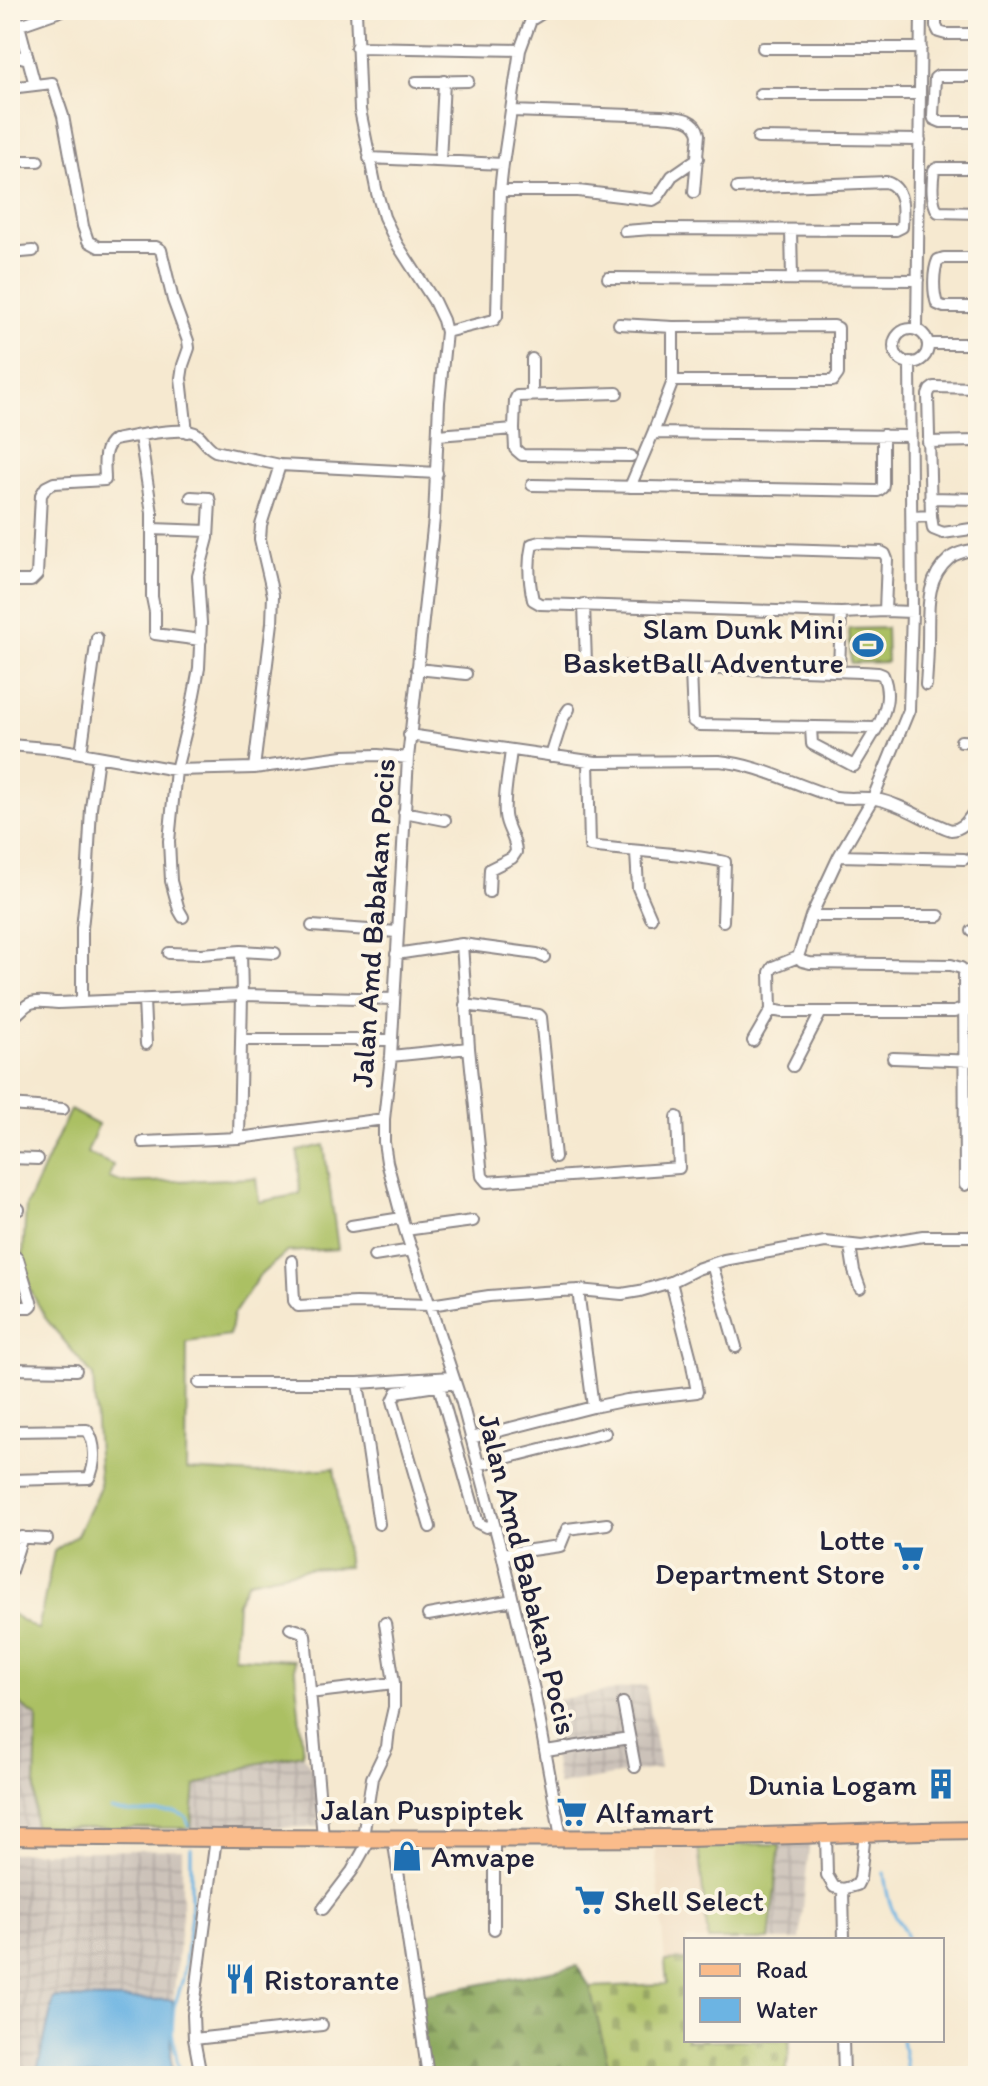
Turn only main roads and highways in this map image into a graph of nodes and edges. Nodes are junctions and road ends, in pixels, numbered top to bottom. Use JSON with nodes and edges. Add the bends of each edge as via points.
{"nodes":[{"id":1,"x":978,"y":1830,"type":"edge"},
{"id":2,"x":10,"y":1836,"type":"edge"}],
"edges":[{"from":1,"to":2,"type":"main road","name":"Jalan Puspiptek","via":[[674,1838]]}]}
